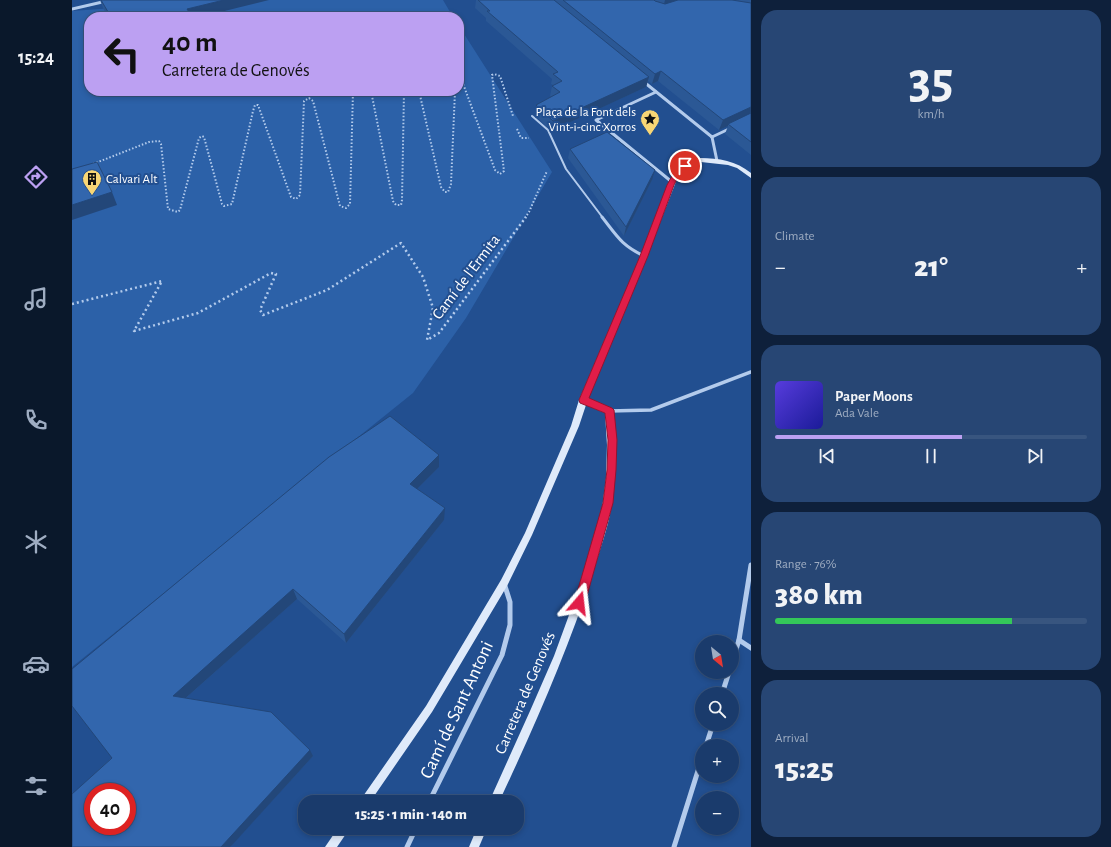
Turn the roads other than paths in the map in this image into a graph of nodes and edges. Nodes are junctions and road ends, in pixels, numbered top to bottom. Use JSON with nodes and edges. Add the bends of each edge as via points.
{"nodes":[{"id":1,"x":111,"y":0,"type":"edge"},
{"id":2,"x":72,"y":9,"type":"edge"},
{"id":3,"x":642,"y":81,"type":"edge"},
{"id":4,"x":656,"y":92,"type":"junction"},
{"id":5,"x":532,"y":116,"type":"road end"},
{"id":6,"x":738,"y":124,"type":"edge"},
{"id":7,"x":712,"y":137,"type":"junction"},
{"id":8,"x":716,"y":161,"type":"junction"},
{"id":9,"x":751,"y":176,"type":"edge"},
{"id":10,"x":672,"y":182,"type":"junction"},
{"id":11,"x":644,"y":256,"type":"junction"},
{"id":12,"x":751,"y":372,"type":"edge"},
{"id":13,"x":583,"y":400,"type":"junction"},
{"id":14,"x":609,"y":410,"type":"junction"},
{"id":15,"x":751,"y":565,"type":"edge"},
{"id":16,"x":504,"y":583,"type":"junction"},
{"id":17,"x":739,"y":640,"type":"joint"},
{"id":18,"x":751,"y":648,"type":"edge"},
{"id":19,"x":695,"y":780,"type":"edge"},
{"id":20,"x":369,"y":795,"type":"edge"},
{"id":21,"x":432,"y":795,"type":"edge"},
{"id":22,"x":497,"y":795,"type":"edge"},
{"id":23,"x":339,"y":835,"type":"edge"},
{"id":24,"x":413,"y":835,"type":"edge"},
{"id":25,"x":479,"y":835,"type":"edge"},
{"id":26,"x":330,"y":847,"type":"edge"},
{"id":27,"x":407,"y":847,"type":"edge"},
{"id":28,"x":474,"y":847,"type":"edge"},
{"id":29,"x":674,"y":847,"type":"edge"}],
"edges":[{"from":1,"to":2,"type":"street"},
{"from":3,"to":4,"type":"street"},
{"from":4,"to":7,"type":"street"},
{"from":4,"to":10,"type":"street","via":[[596,120]]},
{"from":5,"to":11,"type":"lane","via":[[548,130],[566,168],[620,241],[629,249]]},
{"from":6,"to":7,"type":"street"},
{"from":7,"to":8,"type":"street"},
{"from":8,"to":9,"type":"main road","via":[[729,163]]},
{"from":8,"to":10,"type":"main road","via":[[693,163],[680,171]]},
{"from":10,"to":11,"type":"main road"},
{"from":11,"to":13,"type":"main road"},
{"from":12,"to":14,"type":"street","via":[[651,410]]},
{"from":13,"to":14,"type":"main road"},
{"from":13,"to":16,"type":"main road","via":[[546,496]]},
{"from":14,"to":22,"type":"main road","name":"Carretera de Genovés","via":[[612,470],[608,503],[598,541],[579,603],[552,676]]},
{"from":15,"to":17,"type":"street"},
{"from":16,"to":20,"type":"main road","via":[[429,709]]},
{"from":16,"to":21,"type":"street","name":"Camí de Sant Antoni","via":[[510,602],[510,625],[502,655]]},
{"from":17,"to":18,"type":"street"},
{"from":19,"to":29,"type":"street"},
{"from":23,"to":26,"type":"main road"},
{"from":24,"to":27,"type":"street"},
{"from":25,"to":28,"type":"main road"}]}
